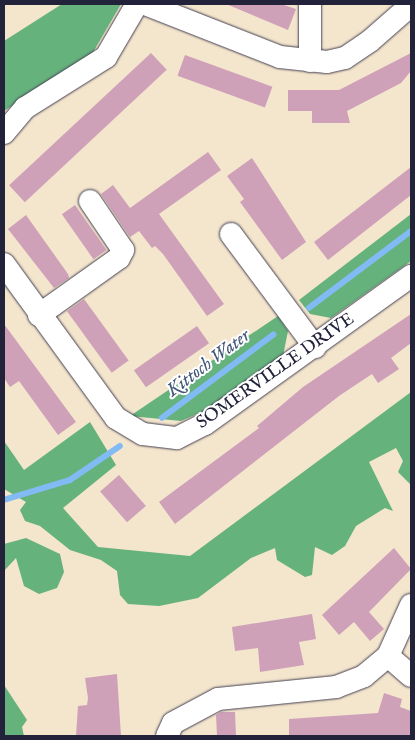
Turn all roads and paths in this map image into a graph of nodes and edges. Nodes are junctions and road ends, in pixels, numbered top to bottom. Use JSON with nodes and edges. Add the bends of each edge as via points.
{"nodes":[{"id":1,"x":137,"y":4,"type":"edge"},
{"id":2,"x":145,"y":4,"type":"edge"},
{"id":3,"x":310,"y":4,"type":"edge"},
{"id":4,"x":411,"y":5,"type":"edge"},
{"id":5,"x":310,"y":61,"type":"junction"},
{"id":6,"x":4,"y":132,"type":"edge"},
{"id":7,"x":90,"y":201,"type":"dead end"},
{"id":8,"x":231,"y":234,"type":"dead end"},
{"id":9,"x":4,"y":264,"type":"edge"},
{"id":10,"x":411,"y":276,"type":"edge"},
{"id":11,"x":39,"y":315,"type":"junction"},
{"id":12,"x":315,"y":347,"type":"junction"},
{"id":13,"x":411,"y":605,"type":"edge"},
{"id":14,"x":388,"y":656,"type":"junction"},
{"id":15,"x":411,"y":676,"type":"edge"},
{"id":16,"x":167,"y":736,"type":"edge"}],
"edges":[{"from":1,"to":6,"type":"street","via":[[106,57],[25,108]]},
{"from":2,"to":5,"type":"street","via":[[280,57]]},
{"from":3,"to":5,"type":"street"},
{"from":4,"to":5,"type":"street","via":[[345,58]]},
{"from":7,"to":11,"type":"street","via":[[123,250],[119,258]]},
{"from":8,"to":12,"type":"street"},
{"from":9,"to":11,"type":"street","name":"SOMERVILLE DRIVE"},
{"from":10,"to":12,"type":"street","name":"SOMERVILLE DRIVE"},
{"from":11,"to":12,"type":"street","name":"SOMERVILLE DRIVE","via":[[116,418],[143,434],[177,438],[205,424]]},
{"from":13,"to":14,"type":"street"},
{"from":14,"to":15,"type":"street"},
{"from":14,"to":16,"type":"street","via":[[364,676],[336,687],[218,698],[173,723]]}]}
